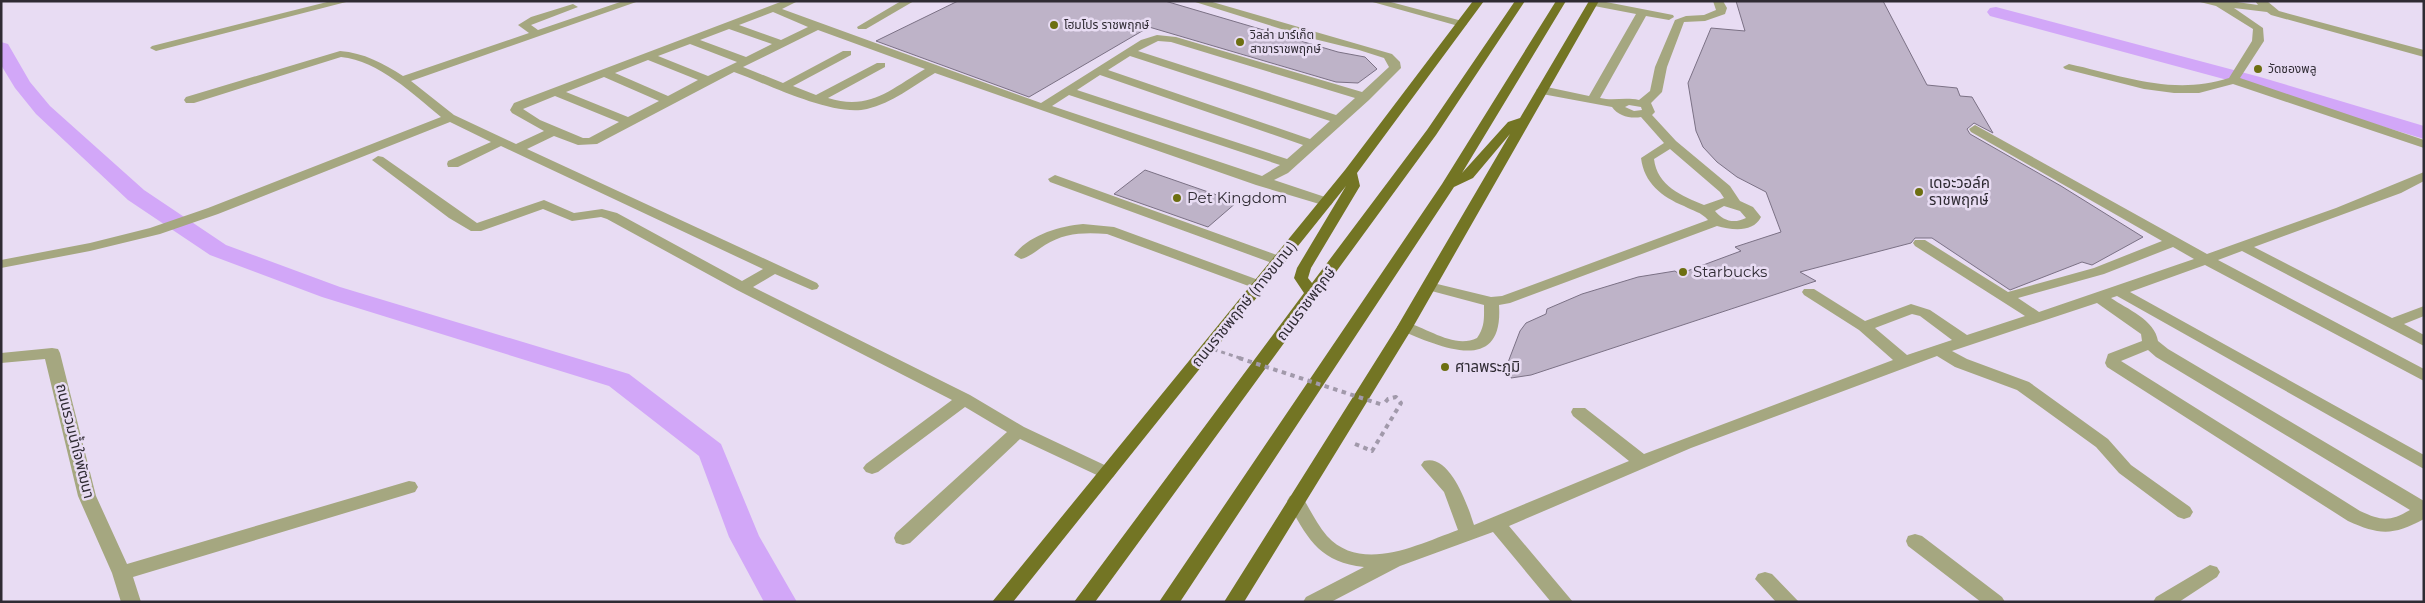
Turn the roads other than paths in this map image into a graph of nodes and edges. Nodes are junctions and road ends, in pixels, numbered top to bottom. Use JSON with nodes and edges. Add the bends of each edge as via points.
{"nodes":[{"id":1,"x":345,"y":1,"type":"edge"},
{"id":2,"x":634,"y":1,"type":"edge"},
{"id":3,"x":793,"y":1,"type":"edge"},
{"id":4,"x":909,"y":1,"type":"edge"},
{"id":5,"x":1197,"y":1,"type":"edge"},
{"id":6,"x":1374,"y":1,"type":"edge"},
{"id":7,"x":1479,"y":1,"type":"edge"},
{"id":8,"x":1520,"y":1,"type":"edge"},
{"id":9,"x":1561,"y":1,"type":"edge"},
{"id":10,"x":1718,"y":1,"type":"edge"},
{"id":11,"x":2201,"y":1,"type":"edge"},
{"id":12,"x":2260,"y":1,"type":"edge"},
{"id":13,"x":1594,"y":2,"type":"edge"},
{"id":14,"x":2217,"y":3,"type":"edge"},
{"id":15,"x":573,"y":7,"type":"dead end"},
{"id":16,"x":774,"y":9,"type":"junction"},
{"id":17,"x":2269,"y":9,"type":"junction"},
{"id":18,"x":1643,"y":12,"type":"junction"},
{"id":19,"x":1678,"y":19,"type":"junction"},
{"id":20,"x":1462,"y":24,"type":"junction"},
{"id":21,"x":730,"y":26,"type":"junction"},
{"id":22,"x":862,"y":26,"type":"dead end"},
{"id":23,"x":816,"y":27,"type":"junction"},
{"id":24,"x":537,"y":34,"type":"junction"},
{"id":25,"x":691,"y":41,"type":"junction"},
{"id":26,"x":781,"y":44,"type":"junction"},
{"id":27,"x":156,"y":48,"type":"dead end"},
{"id":28,"x":1129,"y":52,"type":"junction"},
{"id":29,"x":847,"y":53,"type":"dead end"},
{"id":30,"x":2424,"y":54,"type":"edge"},
{"id":31,"x":650,"y":57,"type":"junction"},
{"id":32,"x":746,"y":61,"type":"junction"},
{"id":33,"x":881,"y":65,"type":"dead end"},
{"id":34,"x":2069,"y":67,"type":"dead end"},
{"id":35,"x":734,"y":68,"type":"junction"},
{"id":36,"x":934,"y":69,"type":"junction"},
{"id":37,"x":1099,"y":71,"type":"junction"},
{"id":38,"x":605,"y":73,"type":"junction"},
{"id":39,"x":2235,"y":77,"type":"junction"},
{"id":40,"x":403,"y":80,"type":"junction"},
{"id":41,"x":708,"y":80,"type":"junction"},
{"id":42,"x":785,"y":86,"type":"junction"},
{"id":43,"x":1542,"y":90,"type":"junction"},
{"id":44,"x":1068,"y":91,"type":"junction"},
{"id":45,"x":556,"y":92,"type":"junction"},
{"id":46,"x":1365,"y":97,"type":"junction"},
{"id":47,"x":818,"y":98,"type":"junction"},
{"id":48,"x":1593,"y":99,"type":"junction"},
{"id":49,"x":190,"y":100,"type":"dead end"},
{"id":50,"x":669,"y":101,"type":"junction"},
{"id":51,"x":1042,"y":107,"type":"junction"},
{"id":52,"x":1643,"y":109,"type":"junction"},
{"id":53,"x":450,"y":118,"type":"junction"},
{"id":54,"x":1339,"y":120,"type":"junction"},
{"id":55,"x":1525,"y":121,"type":"junction"},
{"id":56,"x":629,"y":122,"type":"junction"},
{"id":57,"x":1975,"y":130,"type":"dead end"},
{"id":58,"x":554,"y":131,"type":"junction"},
{"id":59,"x":500,"y":142,"type":"junction"},
{"id":60,"x":1312,"y":143,"type":"junction"},
{"id":61,"x":1672,"y":144,"type":"junction"},
{"id":62,"x":2424,"y":144,"type":"edge"},
{"id":63,"x":518,"y":148,"type":"junction"},
{"id":64,"x":378,"y":160,"type":"dead end"},
{"id":65,"x":453,"y":164,"type":"dead end"},
{"id":66,"x":1289,"y":164,"type":"junction"},
{"id":67,"x":1350,"y":173,"type":"junction"},
{"id":68,"x":2424,"y":176,"type":"edge"},
{"id":69,"x":1055,"y":180,"type":"dead end"},
{"id":70,"x":1261,"y":182,"type":"junction"},
{"id":71,"x":1449,"y":184,"type":"junction"},
{"id":72,"x":1326,"y":202,"type":"junction"},
{"id":73,"x":1734,"y":203,"type":"junction"},
{"id":74,"x":1713,"y":216,"type":"junction"},
{"id":75,"x":2173,"y":242,"type":"junction"},
{"id":76,"x":1920,"y":243,"type":"dead end"},
{"id":77,"x":2242,"y":246,"type":"junction"},
{"id":78,"x":1021,"y":255,"type":"dead end"},
{"id":79,"x":2203,"y":260,"type":"junction"},
{"id":80,"x":1280,"y":261,"type":"junction"},
{"id":81,"x":1,"y":264,"type":"edge"},
{"id":82,"x":773,"y":269,"type":"junction"},
{"id":83,"x":812,"y":286,"type":"dead end"},
{"id":84,"x":1259,"y":286,"type":"junction"},
{"id":85,"x":1429,"y":286,"type":"junction"},
{"id":86,"x":742,"y":287,"type":"junction"},
{"id":87,"x":2118,"y":291,"type":"junction"},
{"id":88,"x":1809,"y":292,"type":"dead end"},
{"id":89,"x":1313,"y":295,"type":"junction"},
{"id":90,"x":2007,"y":297,"type":"junction"},
{"id":91,"x":2099,"y":297,"type":"junction"},
{"id":92,"x":1491,"y":302,"type":"junction"},
{"id":93,"x":2424,"y":311,"type":"edge"},
{"id":94,"x":2037,"y":317,"type":"junction"},
{"id":95,"x":2392,"y":324,"type":"junction"},
{"id":96,"x":1405,"y":327,"type":"junction"},
{"id":97,"x":1864,"y":327,"type":"junction"},
{"id":98,"x":1964,"y":341,"type":"junction"},
{"id":99,"x":2424,"y":341,"type":"edge"},
{"id":100,"x":2150,"y":343,"type":"junction"},
{"id":101,"x":1939,"y":350,"type":"junction"},
{"id":102,"x":1,"y":358,"type":"edge"},
{"id":103,"x":1905,"y":361,"type":"junction"},
{"id":104,"x":2424,"y":376,"type":"edge"},
{"id":105,"x":964,"y":399,"type":"junction"},
{"id":106,"x":1578,"y":412,"type":"dead end"},
{"id":107,"x":1018,"y":431,"type":"junction"},
{"id":108,"x":1641,"y":461,"type":"junction"},
{"id":109,"x":2424,"y":463,"type":"edge"},
{"id":110,"x":1430,"y":465,"type":"dead end"},
{"id":111,"x":872,"y":468,"type":"dead end"},
{"id":112,"x":1107,"y":473,"type":"junction"},
{"id":113,"x":408,"y":487,"type":"dead end"},
{"id":114,"x":1296,"y":501,"type":"junction"},
{"id":115,"x":2184,"y":512,"type":"dead end"},
{"id":116,"x":1496,"y":524,"type":"junction"},
{"id":117,"x":1469,"y":534,"type":"junction"},
{"id":118,"x":903,"y":538,"type":"dead end"},
{"id":119,"x":1915,"y":541,"type":"dead end"},
{"id":120,"x":1393,"y":561,"type":"junction"},
{"id":121,"x":2210,"y":572,"type":"dead end"},
{"id":122,"x":122,"y":573,"type":"junction"},
{"id":123,"x":1766,"y":579,"type":"dead end"},
{"id":124,"x":131,"y":602,"type":"edge"},
{"id":125,"x":1002,"y":602,"type":"edge"},
{"id":126,"x":1084,"y":602,"type":"edge"},
{"id":127,"x":1169,"y":602,"type":"edge"},
{"id":128,"x":1234,"y":602,"type":"edge"},
{"id":129,"x":1313,"y":602,"type":"edge"},
{"id":130,"x":1563,"y":602,"type":"edge"},
{"id":131,"x":1789,"y":602,"type":"edge"},
{"id":132,"x":1995,"y":602,"type":"edge"},
{"id":133,"x":2163,"y":602,"type":"edge"}],
"edges":[{"from":1,"to":27,"type":"street"},
{"from":2,"to":24,"type":"street"},
{"from":3,"to":16,"type":"street"},
{"from":4,"to":22,"type":"street"},
{"from":5,"to":46,"type":"street","via":[[1388,56],[1395,68]]},
{"from":6,"to":20,"type":"street"},
{"from":7,"to":20,"type":"main road","name":"ถนนราชพฤกษ์ (ทางขนาน)"},
{"from":8,"to":89,"type":"main road","name":"ถนนราชพฤกษ์","via":[[1432,132]]},
{"from":9,"to":71,"type":"main road"},
{"from":10,"to":19,"type":"street","via":[[1722,8],[1715,15]]},
{"from":11,"to":14,"type":"street"},
{"from":12,"to":17,"type":"street"},
{"from":13,"to":18,"type":"street"},
{"from":13,"to":43,"type":"main road"},
{"from":14,"to":17,"type":"street"},
{"from":14,"to":39,"type":"street","via":[[2258,28],[2258,41]]},
{"from":15,"to":24,"type":"street","via":[[523,25]]},
{"from":16,"to":21,"type":"street"},
{"from":16,"to":23,"type":"street"},
{"from":17,"to":30,"type":"street","via":[[2300,21]]},
{"from":18,"to":19,"type":"street"},
{"from":18,"to":48,"type":"street"},
{"from":19,"to":52,"type":"street","via":[[1661,66],[1656,92]]},
{"from":20,"to":67,"type":"main road","name":"ถนนราชพฤกษ์ (ทางขนาน)"},
{"from":21,"to":25,"type":"street"},
{"from":21,"to":26,"type":"street"},
{"from":23,"to":26,"type":"street"},
{"from":23,"to":36,"type":"street"},
{"from":24,"to":40,"type":"street"},
{"from":25,"to":31,"type":"street"},
{"from":25,"to":32,"type":"street"},
{"from":26,"to":32,"type":"street"},
{"from":28,"to":37,"type":"street"},
{"from":28,"to":46,"type":"street","via":[[1157,38],[1172,39]]},
{"from":28,"to":54,"type":"street"},
{"from":29,"to":42,"type":"street"},
{"from":31,"to":38,"type":"street"},
{"from":31,"to":41,"type":"street"},
{"from":32,"to":35,"type":"street"},
{"from":33,"to":47,"type":"street"},
{"from":34,"to":39,"type":"street","via":[[2186,90],[2203,89]]},
{"from":35,"to":41,"type":"street"},
{"from":35,"to":42,"type":"street"},
{"from":36,"to":47,"type":"street","via":[[882,99],[865,105],[853,107]]},
{"from":36,"to":51,"type":"street"},
{"from":37,"to":44,"type":"street"},
{"from":37,"to":60,"type":"street"},
{"from":38,"to":45,"type":"street"},
{"from":38,"to":50,"type":"street"},
{"from":39,"to":62,"type":"street"},
{"from":40,"to":49,"type":"street","via":[[355,55],[340,54]]},
{"from":40,"to":53,"type":"street"},
{"from":41,"to":50,"type":"street"},
{"from":42,"to":47,"type":"street"},
{"from":43,"to":48,"type":"street"},
{"from":43,"to":55,"type":"main road"},
{"from":44,"to":51,"type":"street"},
{"from":44,"to":66,"type":"street"},
{"from":45,"to":56,"type":"street"},
{"from":45,"to":58,"type":"street","via":[[518,106],[516,110]]},
{"from":46,"to":54,"type":"street"},
{"from":48,"to":52,"type":"street","via":[[1618,105],[1627,114]]},
{"from":50,"to":56,"type":"street"},
{"from":51,"to":70,"type":"street"},
{"from":52,"to":61,"type":"street"},
{"from":53,"to":59,"type":"street"},
{"from":53,"to":81,"type":"street","via":[[214,211],[90,247]]},
{"from":54,"to":60,"type":"street"},
{"from":55,"to":71,"type":"main road","via":[[1512,125],[1468,175]]},
{"from":55,"to":85,"type":"main road"},
{"from":56,"to":58,"type":"street","via":[[589,142]]},
{"from":57,"to":75,"type":"street"},
{"from":58,"to":63,"type":"street"},
{"from":59,"to":63,"type":"street"},
{"from":59,"to":65,"type":"street"},
{"from":60,"to":66,"type":"street"},
{"from":61,"to":73,"type":"street","via":[[1725,189]]},
{"from":61,"to":74,"type":"street","via":[[1647,158],[1649,172],[1656,182],[1680,200]]},
{"from":63,"to":82,"type":"street"},
{"from":64,"to":86,"type":"street","via":[[476,228],[544,204],[572,217],[602,213]]},
{"from":66,"to":70,"type":"street"},
{"from":67,"to":72,"type":"main road","name":"ถนนราชพฤกษ์ (ทางขนาน)"},
{"from":67,"to":89,"type":"main road","via":[[1353,186],[1304,268],[1301,278]]},
{"from":68,"to":77,"type":"street","via":[[2396,190]]},
{"from":69,"to":80,"type":"street"},
{"from":70,"to":72,"type":"street"},
{"from":71,"to":127,"type":"main road"},
{"from":72,"to":80,"type":"main road","name":"ถนนราชพฤกษ์ (ทางขนาน)"},
{"from":73,"to":74,"type":"street","via":[[1710,206]]},
{"from":73,"to":74,"type":"street","via":[[1750,211],[1754,217],[1752,222],[1737,226]]},
{"from":74,"to":92,"type":"street","via":[[1520,295]]},
{"from":75,"to":79,"type":"street"},
{"from":75,"to":90,"type":"street","via":[[2099,271]]},
{"from":76,"to":90,"type":"street"},
{"from":77,"to":79,"type":"street"},
{"from":77,"to":95,"type":"street"},
{"from":78,"to":84,"type":"street","via":[[1036,243],[1068,228],[1085,226],[1109,230]]},
{"from":79,"to":87,"type":"street"},
{"from":79,"to":104,"type":"street"},
{"from":80,"to":84,"type":"main road","name":"ถนนราชพฤกษ์ (ทางขนาน)"},
{"from":82,"to":83,"type":"street"},
{"from":82,"to":86,"type":"street"},
{"from":84,"to":112,"type":"main road","name":"ถนนราชพฤกษ์ (ทางขนาน)"},
{"from":85,"to":92,"type":"street"},
{"from":85,"to":96,"type":"main road"},
{"from":86,"to":105,"type":"street"},
{"from":87,"to":91,"type":"street"},
{"from":87,"to":109,"type":"street"},
{"from":88,"to":97,"type":"street"},
{"from":89,"to":126,"type":"main road","name":"ถนนราชพฤกษ์"},
{"from":90,"to":94,"type":"street"},
{"from":91,"to":94,"type":"street"},
{"from":91,"to":100,"type":"street","via":[[2144,328],[2149,333]]},
{"from":92,"to":96,"type":"street","via":[[1489,333],[1474,347],[1458,347]]},
{"from":93,"to":95,"type":"street"},
{"from":94,"to":98,"type":"street"},
{"from":95,"to":99,"type":"street"},
{"from":96,"to":114,"type":"main road"},
{"from":97,"to":98,"type":"street","via":[[1911,309],[1925,313]]},
{"from":97,"to":103,"type":"street"},
{"from":98,"to":101,"type":"street"},
{"from":100,"to":100,"type":"street","via":[[2162,353],[2424,510],[2395,527],[2386,528],[2354,516],[2113,363],[2114,358]]},
{"from":101,"to":103,"type":"street"},
{"from":101,"to":115,"type":"street","via":[[1961,363],[2023,386],[2102,444],[2125,469]]},
{"from":102,"to":122,"type":"street","name":"ถนนรวมน้ำใจพัฒนา","via":[[52,354],[87,496]]},
{"from":103,"to":108,"type":"street"},
{"from":105,"to":107,"type":"street"},
{"from":105,"to":111,"type":"street"},
{"from":106,"to":108,"type":"street"},
{"from":107,"to":112,"type":"street"},
{"from":107,"to":118,"type":"street"},
{"from":108,"to":116,"type":"street"},
{"from":110,"to":117,"type":"street","via":[[1450,486]]},
{"from":112,"to":125,"type":"main road","name":"ถนนราชพฤกษ์ (ทางขนาน)"},
{"from":113,"to":122,"type":"street"},
{"from":114,"to":120,"type":"street","via":[[1314,535],[1326,547],[1361,562]]},
{"from":114,"to":128,"type":"main road"},
{"from":116,"to":117,"type":"street"},
{"from":116,"to":130,"type":"street"},
{"from":117,"to":120,"type":"street"},
{"from":119,"to":132,"type":"street"},
{"from":120,"to":129,"type":"street"},
{"from":121,"to":133,"type":"street"},
{"from":122,"to":124,"type":"street","name":"ถนนรวมน้ำใจพัฒนา"},
{"from":123,"to":131,"type":"street"}]}
